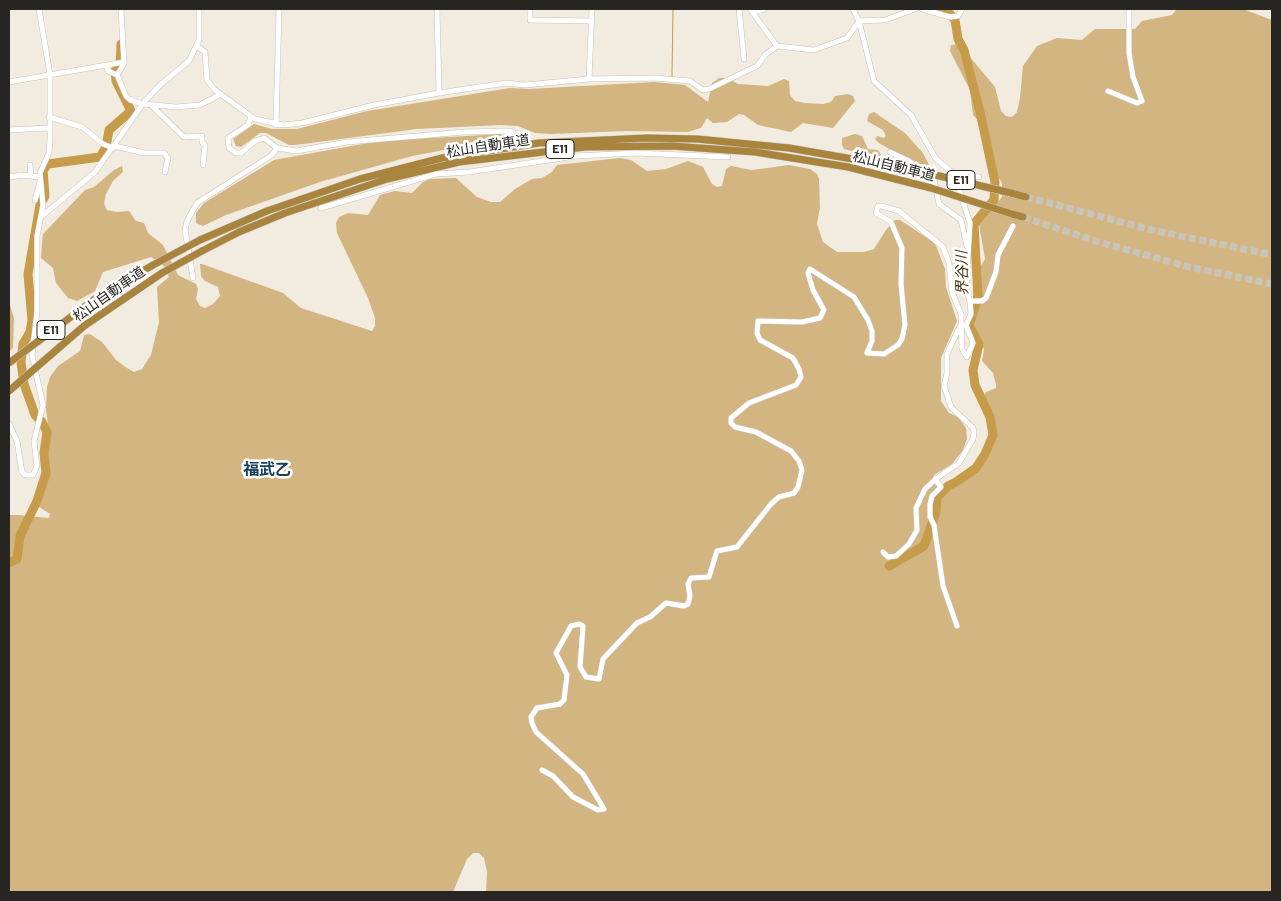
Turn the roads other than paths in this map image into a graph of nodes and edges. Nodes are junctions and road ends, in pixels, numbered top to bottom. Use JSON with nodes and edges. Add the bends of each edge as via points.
{"nodes":[{"id":1,"x":38,"y":9,"type":"edge"},
{"id":2,"x":121,"y":9,"type":"edge"},
{"id":3,"x":198,"y":9,"type":"edge"},
{"id":4,"x":279,"y":9,"type":"edge"},
{"id":5,"x":437,"y":9,"type":"edge"},
{"id":6,"x":530,"y":9,"type":"edge"},
{"id":7,"x":592,"y":9,"type":"edge"},
{"id":8,"x":739,"y":9,"type":"edge"},
{"id":9,"x":764,"y":9,"type":"edge"},
{"id":10,"x":853,"y":9,"type":"edge"},
{"id":11,"x":915,"y":9,"type":"edge"},
{"id":12,"x":922,"y":9,"type":"edge"},
{"id":13,"x":962,"y":9,"type":"edge"},
{"id":14,"x":1129,"y":9,"type":"edge"},
{"id":15,"x":752,"y":11,"type":"edge"},
{"id":16,"x":591,"y":21,"type":"junction"},
{"id":17,"x":859,"y":21,"type":"junction"},
{"id":18,"x":777,"y":46,"type":"junction"},
{"id":19,"x":198,"y":47,"type":"junction"},
{"id":20,"x":744,"y":59,"type":"dead end"},
{"id":21,"x":122,"y":63,"type":"junction"},
{"id":22,"x":112,"y":71,"type":"junction"},
{"id":23,"x":50,"y":75,"type":"junction"},
{"id":24,"x":589,"y":79,"type":"junction"},
{"id":25,"x":9,"y":82,"type":"edge"},
{"id":26,"x":1108,"y":91,"type":"dead end"},
{"id":27,"x":438,"y":93,"type":"junction"},
{"id":28,"x":221,"y":94,"type":"junction"},
{"id":29,"x":143,"y":104,"type":"junction"},
{"id":30,"x":151,"y":106,"type":"junction"},
{"id":31,"x":49,"y":117,"type":"junction"},
{"id":32,"x":251,"y":117,"type":"junction"},
{"id":33,"x":276,"y":125,"type":"junction"},
{"id":34,"x":49,"y":128,"type":"junction"},
{"id":35,"x":9,"y":130,"type":"edge"},
{"id":36,"x":516,"y":138,"type":"dead end"},
{"id":37,"x":114,"y":147,"type":"junction"},
{"id":38,"x":277,"y":148,"type":"junction"},
{"id":39,"x":890,"y":152,"type":"dead end"},
{"id":40,"x":728,"y":157,"type":"dead end"},
{"id":41,"x":519,"y":158,"type":"dead end"},
{"id":42,"x":30,"y":165,"type":"dead end"},
{"id":43,"x":203,"y":165,"type":"dead end"},
{"id":44,"x":520,"y":165,"type":"junction"},
{"id":45,"x":165,"y":172,"type":"dead end"},
{"id":46,"x":9,"y":174,"type":"edge"},
{"id":47,"x":954,"y":174,"type":"junction"},
{"id":48,"x":31,"y":176,"type":"junction"},
{"id":49,"x":979,"y":177,"type":"dead end"},
{"id":50,"x":40,"y":179,"type":"junction"},
{"id":51,"x":1026,"y":197,"type":"tunnel mouth"},
{"id":52,"x":35,"y":200,"type":"dead end"},
{"id":53,"x":42,"y":202,"type":"junction"},
{"id":54,"x":56,"y":206,"type":"junction"},
{"id":55,"x":322,"y":208,"type":"dead end"},
{"id":56,"x":41,"y":217,"type":"junction"},
{"id":57,"x":1023,"y":217,"type":"tunnel mouth"},
{"id":58,"x":1013,"y":226,"type":"dead end"},
{"id":59,"x":968,"y":249,"type":"junction"},
{"id":60,"x":193,"y":278,"type":"dead end"},
{"id":61,"x":971,"y":302,"type":"junction"},
{"id":62,"x":960,"y":326,"type":"junction"},
{"id":63,"x":9,"y":363,"type":"edge"},
{"id":64,"x":9,"y":390,"type":"edge"},
{"id":65,"x":9,"y":424,"type":"edge"},
{"id":66,"x":935,"y":479,"type":"junction"},
{"id":67,"x":883,"y":552,"type":"dead end"},
{"id":68,"x":957,"y":626,"type":"dead end"},
{"id":69,"x":542,"y":770,"type":"dead end"}],
"edges":[{"from":1,"to":23,"type":"street"},
{"from":2,"to":21,"type":"street"},
{"from":3,"to":19,"type":"street"},
{"from":4,"to":33,"type":"street"},
{"from":5,"to":27,"type":"street"},
{"from":6,"to":16,"type":"street","via":[[530,20]]},
{"from":7,"to":16,"type":"street"},
{"from":8,"to":20,"type":"street"},
{"from":9,"to":15,"type":"street"},
{"from":10,"to":17,"type":"street"},
{"from":11,"to":17,"type":"street","via":[[885,20]]},
{"from":12,"to":13,"type":"street","via":[[950,18],[958,16]]},
{"from":14,"to":26,"type":"street","via":[[1129,53],[1142,101],[1137,103]]},
{"from":15,"to":18,"type":"street"},
{"from":16,"to":24,"type":"street"},
{"from":17,"to":18,"type":"street","via":[[847,38],[821,49]]},
{"from":17,"to":47,"type":"street","via":[[874,81],[911,115],[936,159]]},
{"from":18,"to":24,"type":"street","via":[[757,66],[709,89],[703,90],[686,80]]},
{"from":19,"to":28,"type":"street","via":[[206,54],[207,80]]},
{"from":19,"to":29,"type":"street","via":[[189,61]]},
{"from":21,"to":22,"type":"street"},
{"from":21,"to":22,"type":"street","via":[[123,68]]},
{"from":22,"to":23,"type":"street"},
{"from":22,"to":29,"type":"street","via":[[126,96]]},
{"from":23,"to":25,"type":"street"},
{"from":23,"to":31,"type":"street"},
{"from":24,"to":27,"type":"street","via":[[525,85],[506,83]]},
{"from":27,"to":33,"type":"street","via":[[302,123]]},
{"from":28,"to":30,"type":"street","via":[[200,105]]},
{"from":28,"to":32,"type":"street"},
{"from":29,"to":30,"type":"street"},
{"from":29,"to":37,"type":"street"},
{"from":30,"to":43,"type":"street","via":[[184,136],[202,136],[205,145]]},
{"from":31,"to":34,"type":"street"},
{"from":31,"to":37,"type":"street","via":[[82,128],[104,144]]},
{"from":32,"to":33,"type":"street"},
{"from":32,"to":38,"type":"street","via":[[248,125],[228,138],[229,148],[241,153],[264,138]]},
{"from":34,"to":35,"type":"street"},
{"from":34,"to":50,"type":"street","via":[[50,148]]},
{"from":36,"to":38,"type":"street","via":[[513,132],[508,131],[464,132],[347,142],[296,151]]},
{"from":37,"to":45,"type":"street","via":[[164,153],[168,158]]},
{"from":37,"to":54,"type":"street","via":[[90,178]]},
{"from":38,"to":60,"type":"street","via":[[272,155],[197,203],[186,230]]},
{"from":39,"to":59,"type":"street","via":[[934,179],[939,204],[961,220]]},
{"from":40,"to":44,"type":"street","via":[[602,154]]},
{"from":41,"to":44,"type":"street"},
{"from":42,"to":48,"type":"street"},
{"from":44,"to":55,"type":"street","via":[[436,174]]},
{"from":46,"to":48,"type":"street"},
{"from":47,"to":49,"type":"street"},
{"from":47,"to":59,"type":"street","via":[[970,223]]},
{"from":48,"to":50,"type":"street"},
{"from":50,"to":52,"type":"street"},
{"from":50,"to":53,"type":"street"},
{"from":51,"to":63,"type":"highway","name":"松山自動車道","number":"E11","bridge":true,"via":[[910,169],[789,148],[698,140],[647,138],[539,143],[442,158],[360,179],[275,208],[200,240],[95,300]]},
{"from":53,"to":54,"type":"street","via":[[48,207]]},
{"from":53,"to":56,"type":"street"},
{"from":54,"to":56,"type":"street"},
{"from":56,"to":65,"type":"street","via":[[37,236],[37,311],[32,355],[42,397],[34,441],[36,472],[29,476],[22,472],[17,441]]},
{"from":57,"to":64,"type":"highway","name":"松山自動車道","number":"E11","bridge":true,"via":[[931,188],[848,167],[755,152],[672,146],[585,146],[459,162],[387,178],[239,232],[162,273],[84,326]]},
{"from":58,"to":61,"type":"street","via":[[998,255],[986,298]]},
{"from":59,"to":61,"type":"street","via":[[966,288]]},
{"from":61,"to":62,"type":"street","via":[[971,314],[966,325],[972,343],[967,357],[962,349]]},
{"from":62,"to":66,"type":"street","via":[[948,354],[945,394],[951,407],[970,425],[974,434],[959,463]]},
{"from":62,"to":69,"type":"street","via":[[961,314],[952,292],[949,263],[943,247],[899,211],[882,206],[878,206],[876,213],[891,222],[902,248],[905,324],[898,345],[884,354],[867,353],[872,331],[854,297],[810,269],[808,273],[813,290],[824,310],[820,318],[791,322],[758,321],[760,340],[793,358],[800,377],[796,385],[749,403],[731,418],[731,423],[792,451],[802,470],[798,487],[794,493],[775,500],[737,547],[717,551],[709,577],[691,578],[688,604],[666,603],[637,623],[603,659],[599,679],[588,678],[580,667],[584,630],[579,624],[571,626],[556,655],[567,675],[564,700],[560,704],[537,708],[533,712],[532,723],[536,732],[583,774],[604,809],[598,810],[573,797],[553,776]]},
{"from":66,"to":67,"type":"street","via":[[918,502],[917,530],[909,544],[896,556],[888,557]]},
{"from":66,"to":68,"type":"street","via":[[941,487],[932,496],[930,517],[943,586]]}]}
